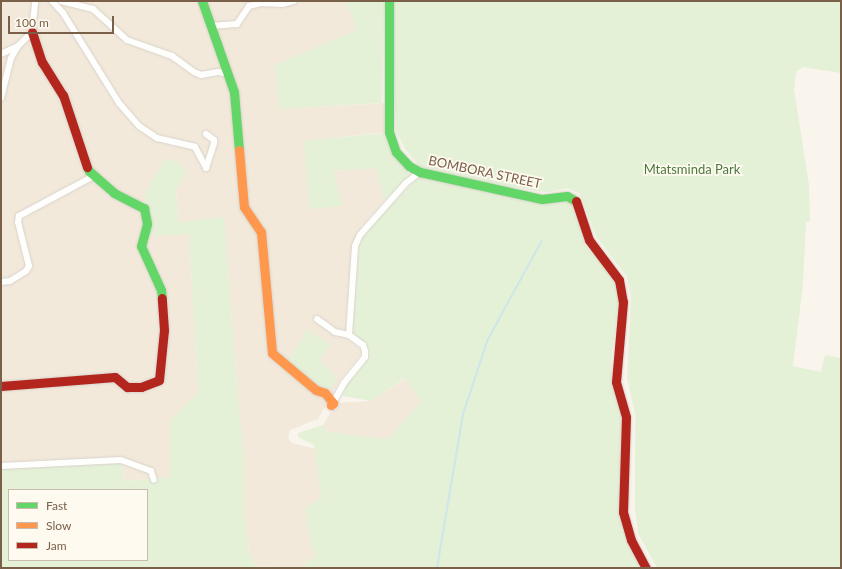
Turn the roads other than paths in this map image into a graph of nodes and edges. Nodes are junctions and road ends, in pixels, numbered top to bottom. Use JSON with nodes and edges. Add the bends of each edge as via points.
{"nodes":[{"id":1,"x":35,"y":1,"type":"edge"},
{"id":2,"x":52,"y":1,"type":"edge"},
{"id":3,"x":61,"y":1,"type":"edge"},
{"id":4,"x":202,"y":1,"type":"edge"},
{"id":5,"x":294,"y":1,"type":"edge"},
{"id":6,"x":390,"y":1,"type":"edge"},
{"id":7,"x":260,"y":2,"type":"edge"},
{"id":8,"x":210,"y":26,"type":"junction"},
{"id":9,"x":32,"y":32,"type":"junction"},
{"id":10,"x":18,"y":46,"type":"junction"},
{"id":11,"x":1,"y":54,"type":"edge"},
{"id":12,"x":230,"y":75,"type":"junction"},
{"id":13,"x":1,"y":98,"type":"edge"},
{"id":14,"x":206,"y":134,"type":"dead end"},
{"id":15,"x":420,"y":172,"type":"junction"},
{"id":16,"x":94,"y":176,"type":"junction"},
{"id":17,"x":1,"y":282,"type":"edge"},
{"id":18,"x":317,"y":319,"type":"dead end"},
{"id":19,"x":349,"y":335,"type":"junction"},
{"id":20,"x":1,"y":386,"type":"edge"},
{"id":21,"x":332,"y":404,"type":"joint"},
{"id":22,"x":1,"y":466,"type":"edge"},
{"id":23,"x":154,"y":480,"type":"dead end"},
{"id":24,"x":646,"y":568,"type":"edge"}],
"edges":[{"from":1,"to":9,"type":"street"},
{"from":2,"to":14,"type":"street","via":[[63,13],[119,103],[139,126],[157,138],[195,147],[206,168],[214,143]]},
{"from":3,"to":12,"type":"street","via":[[93,9],[127,40],[172,56],[194,72],[201,75],[218,72]]},
{"from":4,"to":8,"type":"street"},
{"from":5,"to":7,"type":"street","via":[[282,4]]},
{"from":6,"to":15,"type":"street","name":"BOMBORA STREET","via":[[389,132],[396,152],[408,166]]},
{"from":7,"to":8,"type":"street","via":[[247,7],[243,18],[237,24]]},
{"from":8,"to":12,"type":"street"},
{"from":9,"to":10,"type":"street"},
{"from":9,"to":16,"type":"street","via":[[38,52],[63,95],[89,171]]},
{"from":10,"to":11,"type":"street"},
{"from":10,"to":13,"type":"street","via":[[11,58]]},
{"from":12,"to":21,"type":"street","via":[[234,92],[244,207],[261,232],[272,353],[316,390],[325,393]]},
{"from":15,"to":19,"type":"street","via":[[401,188],[360,235],[355,246]]},
{"from":15,"to":24,"type":"street","name":"BOMBORA STREET","via":[[542,199],[567,196],[578,202],[589,240],[619,280],[622,291],[622,322],[615,378],[626,417],[623,512],[631,540]]},
{"from":16,"to":17,"type":"street","via":[[19,216],[18,222],[29,266],[26,271],[10,281]]},
{"from":16,"to":20,"type":"street","via":[[114,193],[144,208],[147,214],[141,246],[161,290],[164,330],[159,380],[130,387],[115,377]]},
{"from":18,"to":19,"type":"street","via":[[335,332]]},
{"from":19,"to":21,"type":"street","via":[[363,345],[366,354],[344,382]]},
{"from":22,"to":23,"type":"street","via":[[121,460],[151,471]]}]}
